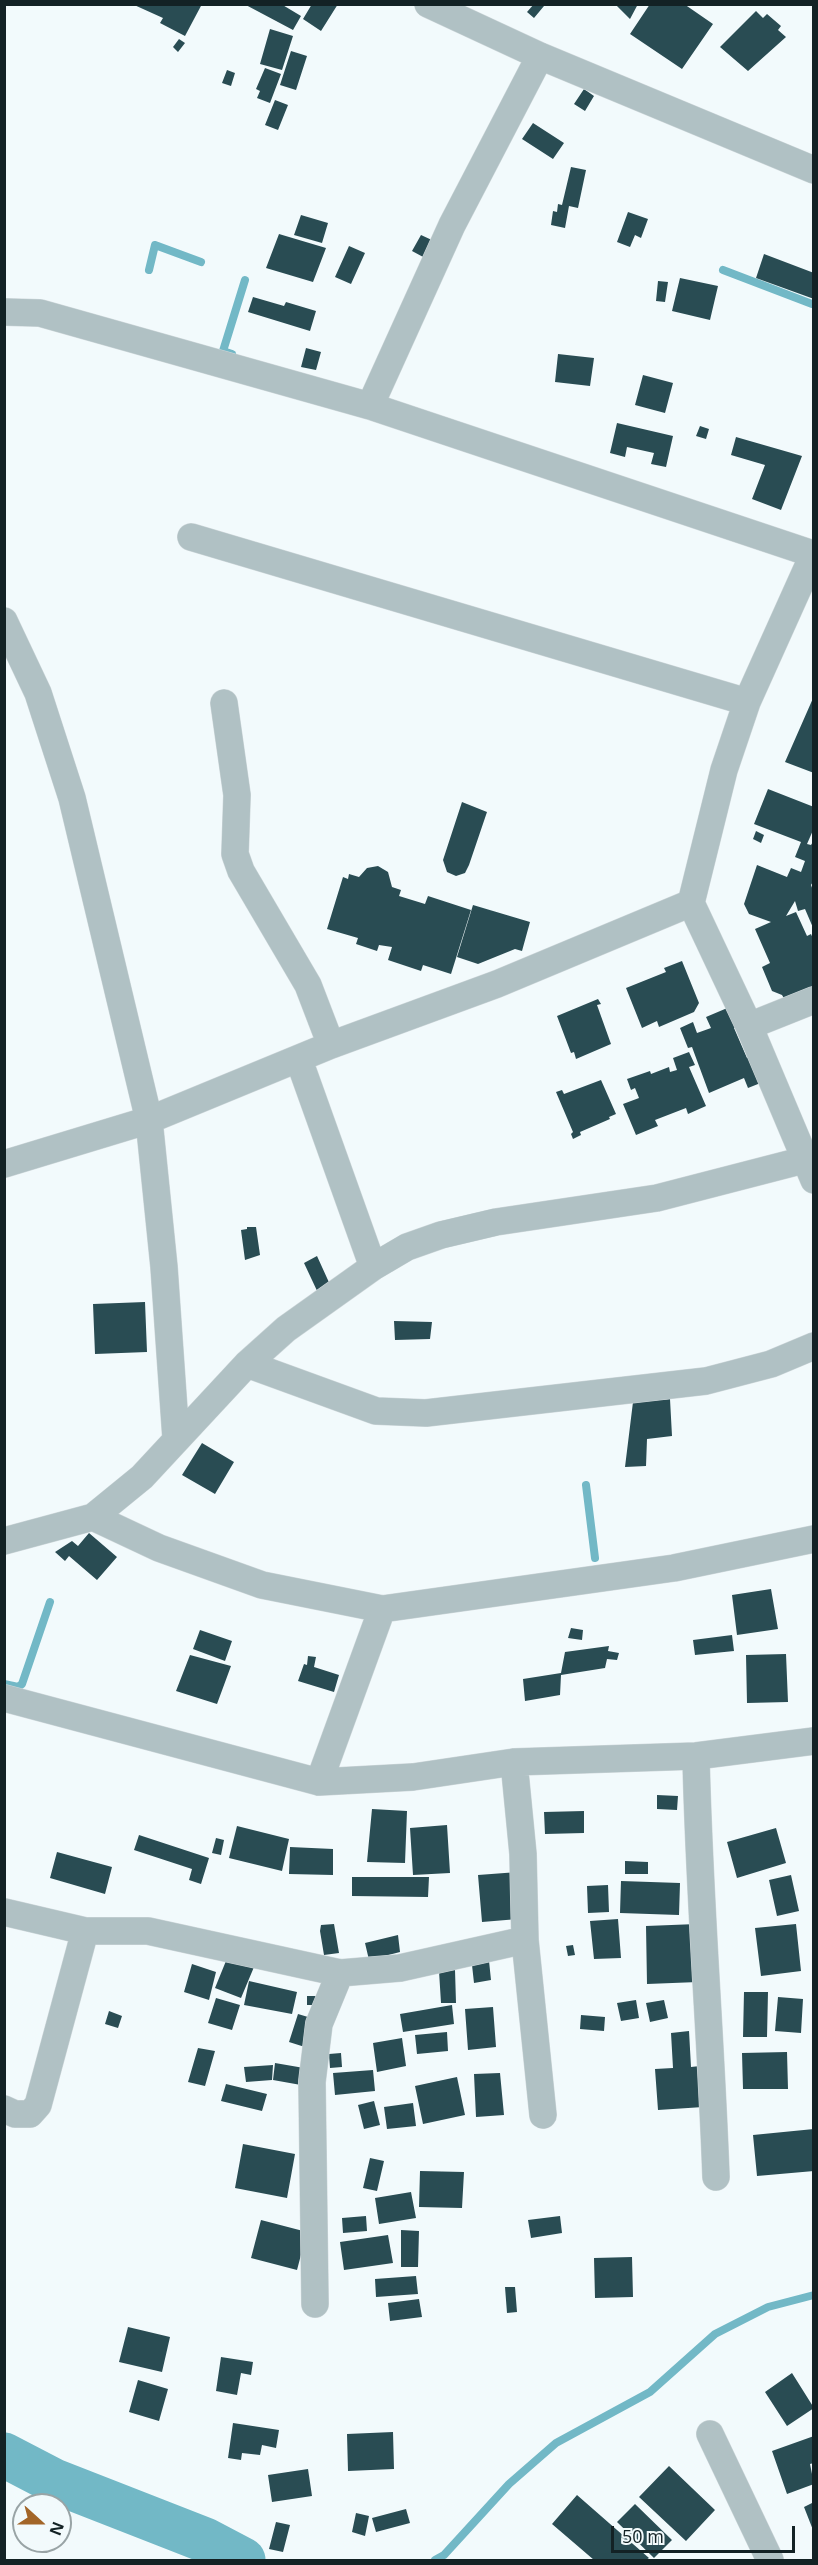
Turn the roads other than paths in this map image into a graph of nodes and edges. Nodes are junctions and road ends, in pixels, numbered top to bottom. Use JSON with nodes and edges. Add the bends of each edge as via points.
{"nodes":[{"id":1,"x":428,"y":4,"type":"edge"},
{"id":2,"x":540,"y":56,"type":"junction"},
{"id":3,"x":813,"y":170,"type":"edge"},
{"id":4,"x":4,"y":312,"type":"edge"},
{"id":5,"x":370,"y":406,"type":"junction"},
{"id":6,"x":191,"y":537,"type":"dead end"},
{"id":7,"x":813,"y":554,"type":"edge"},
{"id":8,"x":4,"y":621,"type":"edge"},
{"id":9,"x":747,"y":702,"type":"junction"},
{"id":10,"x":224,"y":703,"type":"dead end"},
{"id":11,"x":691,"y":903,"type":"junction"},
{"id":12,"x":813,"y":1000,"type":"edge"},
{"id":13,"x":749,"y":1026,"type":"junction"},
{"id":14,"x":332,"y":1045,"type":"junction"},
{"id":15,"x":299,"y":1060,"type":"junction"},
{"id":16,"x":149,"y":1120,"type":"junction"},
{"id":17,"x":4,"y":1164,"type":"edge"},
{"id":18,"x":809,"y":1170,"type":"edge"},
{"id":19,"x":373,"y":1267,"type":"junction"},
{"id":20,"x":813,"y":1346,"type":"edge"},
{"id":21,"x":247,"y":1364,"type":"junction"},
{"id":22,"x":176,"y":1439,"type":"junction"},
{"id":23,"x":93,"y":1517,"type":"junction"},
{"id":24,"x":813,"y":1539,"type":"edge"},
{"id":25,"x":4,"y":1540,"type":"edge"},
{"id":26,"x":382,"y":1609,"type":"junction"},
{"id":27,"x":4,"y":1698,"type":"edge"},
{"id":28,"x":813,"y":1741,"type":"edge"},
{"id":29,"x":696,"y":1756,"type":"junction"},
{"id":30,"x":514,"y":1762,"type":"junction"},
{"id":31,"x":319,"y":1782,"type":"junction"},
{"id":32,"x":4,"y":1911,"type":"edge"},
{"id":33,"x":85,"y":1931,"type":"junction"},
{"id":34,"x":525,"y":1940,"type":"junction"},
{"id":35,"x":340,"y":1973,"type":"junction"},
{"id":36,"x":4,"y":2109,"type":"edge"},
{"id":37,"x":543,"y":2115,"type":"dead end"},
{"id":38,"x":716,"y":2177,"type":"dead end"},
{"id":39,"x":315,"y":2304,"type":"dead end"},
{"id":40,"x":710,"y":2434,"type":"dead end"},
{"id":41,"x":770,"y":2560,"type":"edge"}],
"edges":[{"from":1,"to":2,"type":"street"},
{"from":2,"to":3,"type":"street"},
{"from":2,"to":5,"type":"street","via":[[452,225]]},
{"from":4,"to":5,"type":"street","via":[[40,313]]},
{"from":5,"to":7,"type":"street"},
{"from":6,"to":9,"type":"street"},
{"from":7,"to":9,"type":"street"},
{"from":8,"to":16,"type":"street","via":[[38,693],[72,798]]},
{"from":9,"to":11,"type":"street","via":[[724,770]]},
{"from":10,"to":14,"type":"street","via":[[238,803],[235,854],[240,871],[308,984]]},
{"from":11,"to":13,"type":"street"},
{"from":11,"to":14,"type":"street","via":[[497,984]]},
{"from":12,"to":13,"type":"street"},
{"from":13,"to":18,"type":"street"},
{"from":14,"to":15,"type":"street"},
{"from":15,"to":16,"type":"street"},
{"from":15,"to":19,"type":"street"},
{"from":16,"to":17,"type":"street"},
{"from":16,"to":22,"type":"street"},
{"from":18,"to":19,"type":"street","via":[[495,1222],[407,1247]]},
{"from":19,"to":21,"type":"street","via":[[286,1329]]},
{"from":20,"to":21,"type":"street","via":[[771,1364],[706,1381],[426,1413],[376,1410]]},
{"from":21,"to":22,"type":"street"},
{"from":22,"to":23,"type":"street","via":[[142,1477]]},
{"from":23,"to":25,"type":"street"},
{"from":23,"to":26,"type":"street","via":[[159,1548],[262,1586]]},
{"from":24,"to":26,"type":"street","via":[[674,1568]]},
{"from":26,"to":31,"type":"street"},
{"from":27,"to":31,"type":"street"},
{"from":28,"to":29,"type":"street"},
{"from":29,"to":30,"type":"street"},
{"from":29,"to":38,"type":"street"},
{"from":30,"to":31,"type":"street","via":[[413,1777]]},
{"from":30,"to":34,"type":"street","via":[[523,1854]]},
{"from":32,"to":33,"type":"street"},
{"from":33,"to":35,"type":"street","via":[[148,1931]]},
{"from":33,"to":36,"type":"street","via":[[38,2104],[30,2114]]},
{"from":34,"to":35,"type":"street","via":[[400,1968]]},
{"from":34,"to":37,"type":"street"},
{"from":35,"to":39,"type":"street","via":[[319,2024],[313,2070]]},
{"from":40,"to":41,"type":"street"}]}
